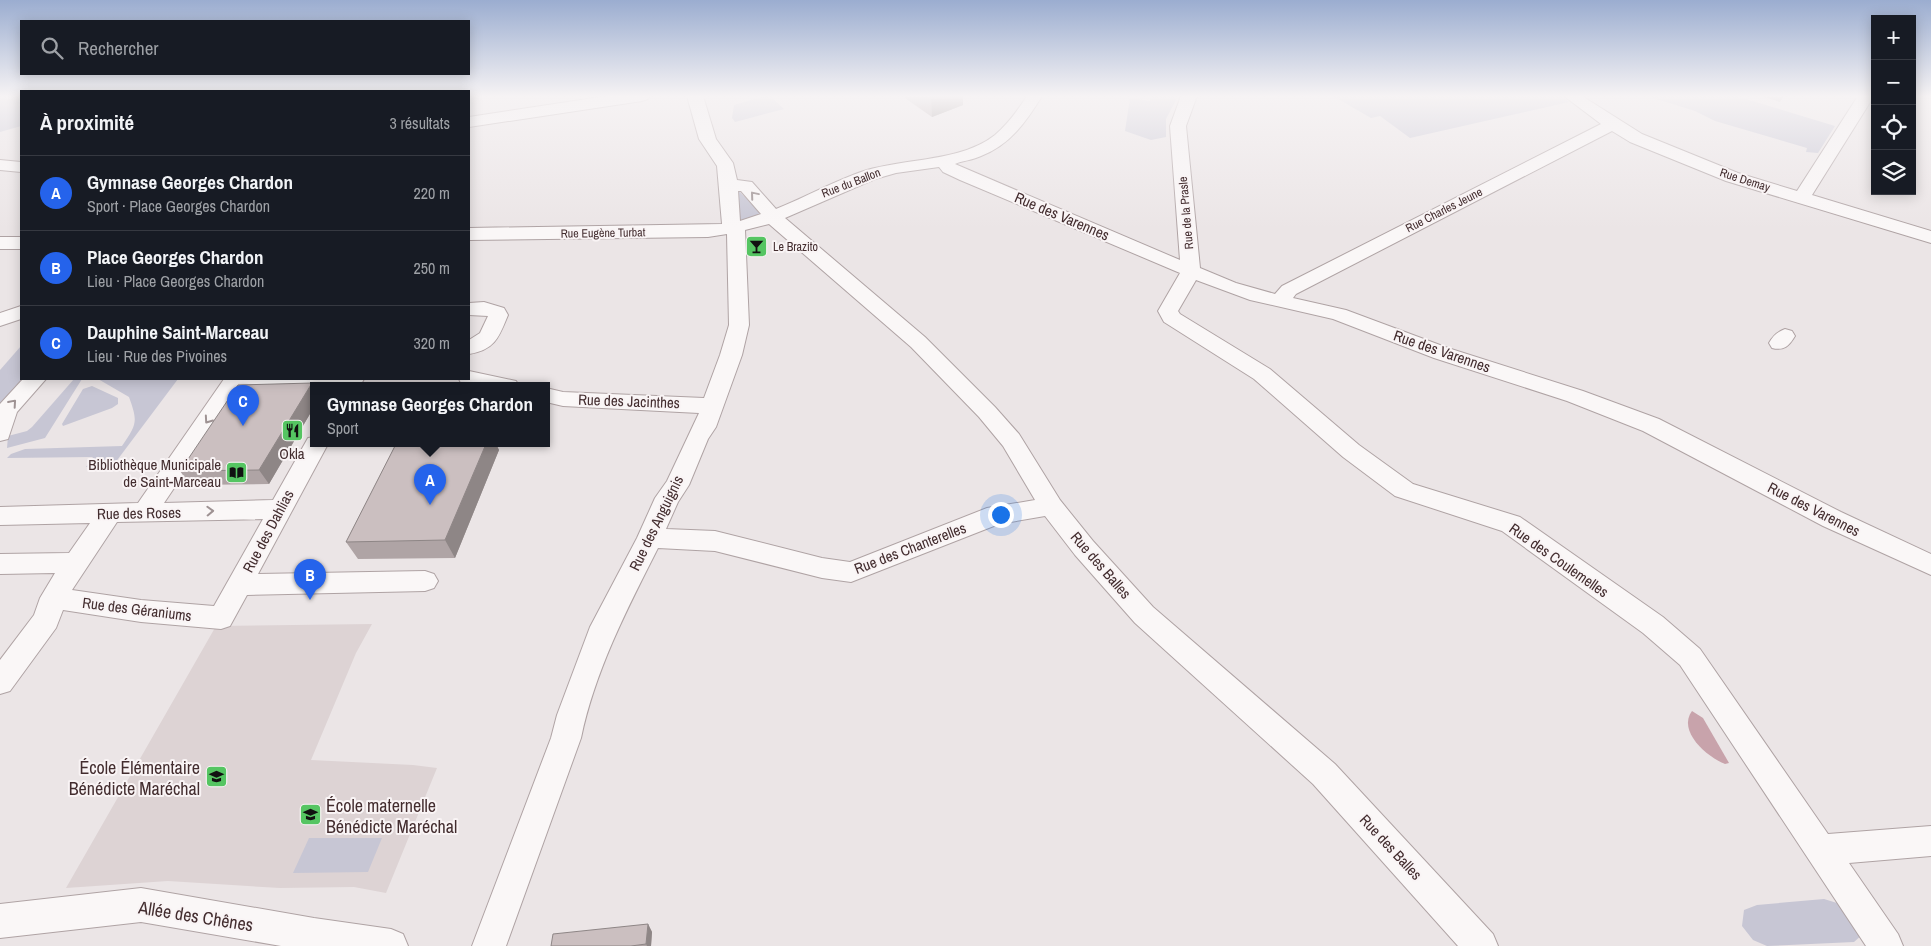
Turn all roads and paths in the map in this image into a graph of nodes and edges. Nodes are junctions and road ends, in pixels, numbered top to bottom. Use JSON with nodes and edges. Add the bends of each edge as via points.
{"nodes":[{"id":1,"x":709,"y":140,"type":"edge"},
{"id":2,"x":999,"y":140,"type":"edge"},
{"id":3,"x":1179,"y":140,"type":"edge"},
{"id":4,"x":1580,"y":140,"type":"edge"},
{"id":5,"x":1641,"y":140,"type":"edge"},
{"id":6,"x":1838,"y":140,"type":"edge"},
{"id":7,"x":945,"y":162,"type":"junction"},
{"id":8,"x":0,"y":165,"type":"edge"},
{"id":9,"x":20,"y":167,"type":"edge"},
{"id":10,"x":730,"y":185,"type":"junction"},
{"id":11,"x":1802,"y":198,"type":"junction"},
{"id":12,"x":773,"y":217,"type":"junction"},
{"id":13,"x":736,"y":227,"type":"junction"},
{"id":14,"x":470,"y":234,"type":"edge"},
{"id":15,"x":1931,"y":237,"type":"edge"},
{"id":16,"x":0,"y":243,"type":"edge"},
{"id":17,"x":20,"y":243,"type":"edge"},
{"id":18,"x":1192,"y":271,"type":"junction"},
{"id":19,"x":1280,"y":301,"type":"junction"},
{"id":20,"x":470,"y":309,"type":"edge"},
{"id":21,"x":20,"y":312,"type":"edge"},
{"id":22,"x":0,"y":320,"type":"edge"},
{"id":23,"x":470,"y":347,"type":"edge"},
{"id":24,"x":470,"y":378,"type":"edge"},
{"id":25,"x":34,"y":380,"type":"edge"},
{"id":26,"x":234,"y":381,"type":"edge"},
{"id":27,"x":344,"y":381,"type":"edge"},
{"id":28,"x":488,"y":382,"type":"edge"},
{"id":29,"x":550,"y":396,"type":"edge"},
{"id":30,"x":713,"y":406,"type":"junction"},
{"id":31,"x":0,"y":433,"type":"edge"},
{"id":32,"x":314,"y":447,"type":"edge"},
{"id":33,"x":1052,"y":506,"type":"junction"},
{"id":34,"x":279,"y":509,"type":"junction"},
{"id":35,"x":110,"y":513,"type":"junction"},
{"id":36,"x":144,"y":513,"type":"junction"},
{"id":37,"x":0,"y":516,"type":"edge"},
{"id":38,"x":650,"y":538,"type":"junction"},
{"id":39,"x":76,"y":563,"type":"junction"},
{"id":40,"x":0,"y":564,"type":"edge"},
{"id":41,"x":1931,"y":565,"type":"edge"},
{"id":42,"x":425,"y":581,"type":"dead end"},
{"id":43,"x":239,"y":586,"type":"junction"},
{"id":44,"x":53,"y":598,"type":"junction"},
{"id":45,"x":221,"y":618,"type":"joint"},
{"id":46,"x":0,"y":682,"type":"edge"},
{"id":47,"x":1931,"y":841,"type":"edge"},
{"id":48,"x":1820,"y":850,"type":"junction"},
{"id":49,"x":0,"y":921,"type":"edge"},
{"id":50,"x":391,"y":946,"type":"edge"},
{"id":51,"x":489,"y":946,"type":"edge"},
{"id":52,"x":1482,"y":946,"type":"edge"},
{"id":53,"x":1886,"y":946,"type":"edge"}],
"edges":[{"from":1,"to":10,"type":"street","name":"Rue des Anguignis","via":[[725,162]]},
{"from":2,"to":7,"type":"street","name":"Rue du Ballon","via":[[985,149]]},
{"from":3,"to":18,"type":"street","name":"Rue de la Prasle"},
{"from":4,"to":19,"type":"street","name":"Rue Charles Jeune","via":[[1289,290]]},
{"from":5,"to":11,"type":"street","name":"Rue Demay","via":[[1732,176]]},
{"from":6,"to":11,"type":"street"},
{"from":7,"to":12,"type":"street","name":"Rue du Ballon","via":[[902,166],[863,177]]},
{"from":7,"to":18,"type":"street","name":"Rue des Varennes","via":[[966,176]]},
{"from":8,"to":9,"type":"street"},
{"from":12,"to":10,"type":"street","name":"Rue des Balles","one_way":true,"via":[[746,186]]},
{"from":10,"to":13,"type":"street","name":"Rue des Anguignis","via":[[728,213]]},
{"from":11,"to":15,"type":"street","name":"Rue Demay"},
{"from":12,"to":13,"type":"street","name":"Rue du Ballon"},
{"from":12,"to":33,"type":"street","name":"Rue des Balles","via":[[918,342],[987,412],[1011,440]]},
{"from":13,"to":14,"type":"street","name":"Rue Eugène Turbat","via":[[708,231]]},
{"from":13,"to":30,"type":"street","name":"Rue des Anguignis","via":[[739,325]]},
{"from":16,"to":17,"type":"street"},
{"from":18,"to":19,"type":"street","name":"Rue des Varennes","via":[[1257,296]]},
{"from":18,"to":48,"type":"street","name":"Rue des Coulemelles","via":[[1171,304],[1168,311],[1171,318],[1262,374],[1351,451],[1404,490],[1511,524],[1654,625],[1690,657]]},
{"from":19,"to":41,"type":"street","name":"Rue des Varennes","via":[[1339,314],[1441,353],[1557,390],[1651,425],[1832,519]]},
{"from":20,"to":23,"type":"street","via":[[493,310],[498,316],[486,342]]},
{"from":21,"to":22,"type":"street"},
{"from":24,"to":28,"type":"street"},
{"from":31,"to":25,"type":"street","one_way":true,"via":[[7,410]]},
{"from":26,"to":27,"type":"street"},
{"from":26,"to":36,"type":"street","one_way":true},
{"from":29,"to":30,"type":"street","name":"Rue des Jacinthes"},
{"from":30,"to":38,"type":"street","name":"Rue des Anguignis"},
{"from":32,"to":34,"type":"street","name":"Rue des Dahlias"},
{"from":33,"to":38,"type":"street","name":"Rue des Chanterelles","via":[[996,515],[851,572],[822,568],[715,541]]},
{"from":33,"to":52,"type":"street","name":"Rue des Balles","via":[[1084,548],[1144,615],[1324,774]]},
{"from":36,"to":34,"type":"street","name":"Rue des Roses","one_way":true},
{"from":34,"to":43,"type":"street","name":"Rue des Dahlias"},
{"from":35,"to":36,"type":"street","name":"Rue des Roses"},
{"from":35,"to":37,"type":"street","name":"Rue des Roses"},
{"from":35,"to":39,"type":"street"},
{"from":38,"to":51,"type":"street","name":"Rue des Anguignis","via":[[604,627]]},
{"from":39,"to":40,"type":"street"},
{"from":39,"to":44,"type":"street"},
{"from":42,"to":43,"type":"street"},
{"from":43,"to":45,"type":"street","name":"Rue des Dahlias"},
{"from":44,"to":45,"type":"street","name":"Rue des Géraniums","via":[[141,611]]},
{"from":44,"to":46,"type":"street","via":[[46,620]]},
{"from":47,"to":48,"type":"street"},
{"from":48,"to":53,"type":"street"},
{"from":49,"to":50,"type":"street","name":"Allée des Chênes","via":[[141,904]]}]}
